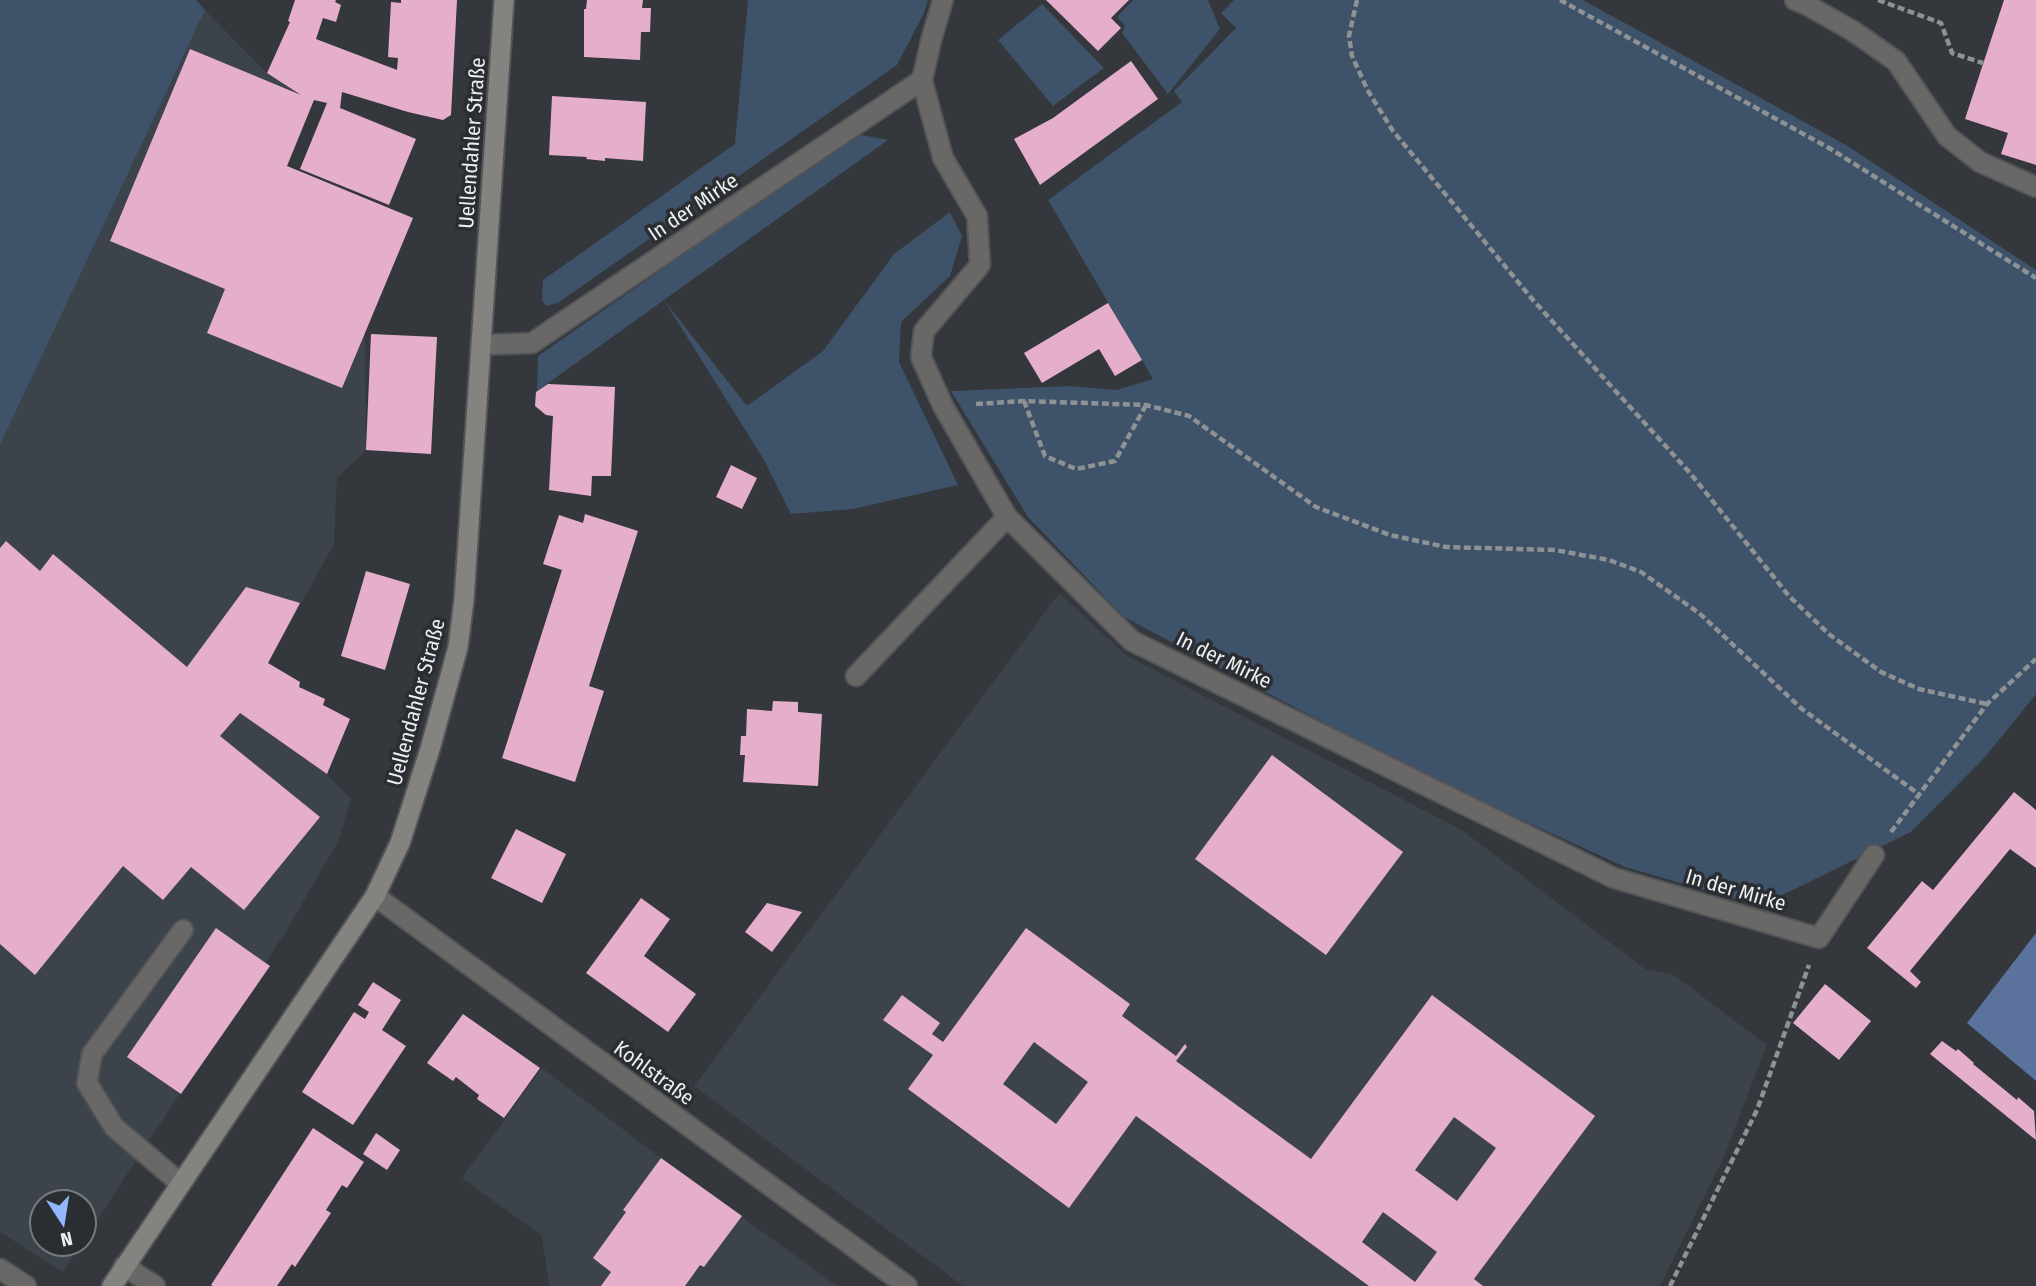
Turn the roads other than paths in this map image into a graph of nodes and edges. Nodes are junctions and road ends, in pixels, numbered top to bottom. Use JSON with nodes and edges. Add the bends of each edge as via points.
{"nodes":[{"id":1,"x":504,"y":0,"type":"edge"},
{"id":2,"x":943,"y":0,"type":"edge"},
{"id":3,"x":1795,"y":0,"type":"edge"},
{"id":4,"x":922,"y":79,"type":"junction"},
{"id":5,"x":2036,"y":187,"type":"edge"},
{"id":6,"x":481,"y":345,"type":"junction"},
{"id":7,"x":1007,"y":517,"type":"junction"},
{"id":8,"x":856,"y":676,"type":"dead end"},
{"id":9,"x":1874,"y":855,"type":"road end"},
{"id":10,"x":375,"y":896,"type":"junction"},
{"id":11,"x":183,"y":930,"type":"dead end"},
{"id":12,"x":180,"y":1183,"type":"junction"},
{"id":13,"x":124,"y":1266,"type":"junction"},
{"id":14,"x":0,"y":1269,"type":"edge"},
{"id":15,"x":26,"y":1286,"type":"edge"},
{"id":16,"x":111,"y":1286,"type":"edge"},
{"id":17,"x":155,"y":1286,"type":"edge"},
{"id":18,"x":907,"y":1286,"type":"edge"}],
"edges":[{"from":1,"to":6,"type":"main road","name":"Uellendahler Straße"},
{"from":2,"to":4,"type":"street","name":"In der Mirke"},
{"from":3,"to":5,"type":"street","via":[[1896,61],[1947,136],[1980,162]]},
{"from":4,"to":6,"type":"street","name":"In der Mirke","via":[[532,343]]},
{"from":4,"to":7,"type":"street","name":"In der Mirke","via":[[943,158],[977,216],[980,265],[924,331],[921,357],[943,407]]},
{"from":6,"to":10,"type":"main road","name":"Uellendahler Straße","via":[[458,647],[400,844]]},
{"from":7,"to":8,"type":"street"},
{"from":7,"to":9,"type":"street","name":"In der Mirke","via":[[1132,641],[1614,878],[1819,937]]},
{"from":10,"to":12,"type":"main road","name":"Uellendahler Straße"},
{"from":10,"to":18,"type":"street","name":"Kohlstraße"},
{"from":11,"to":12,"type":"street","via":[[92,1054],[87,1083],[114,1127]]},
{"from":12,"to":13,"type":"main road","name":"Uellendahler Straße"},
{"from":13,"to":16,"type":"main road","name":"Uellendahler Straße"},
{"from":13,"to":17,"type":"street"},
{"from":14,"to":15,"type":"street"}]}
